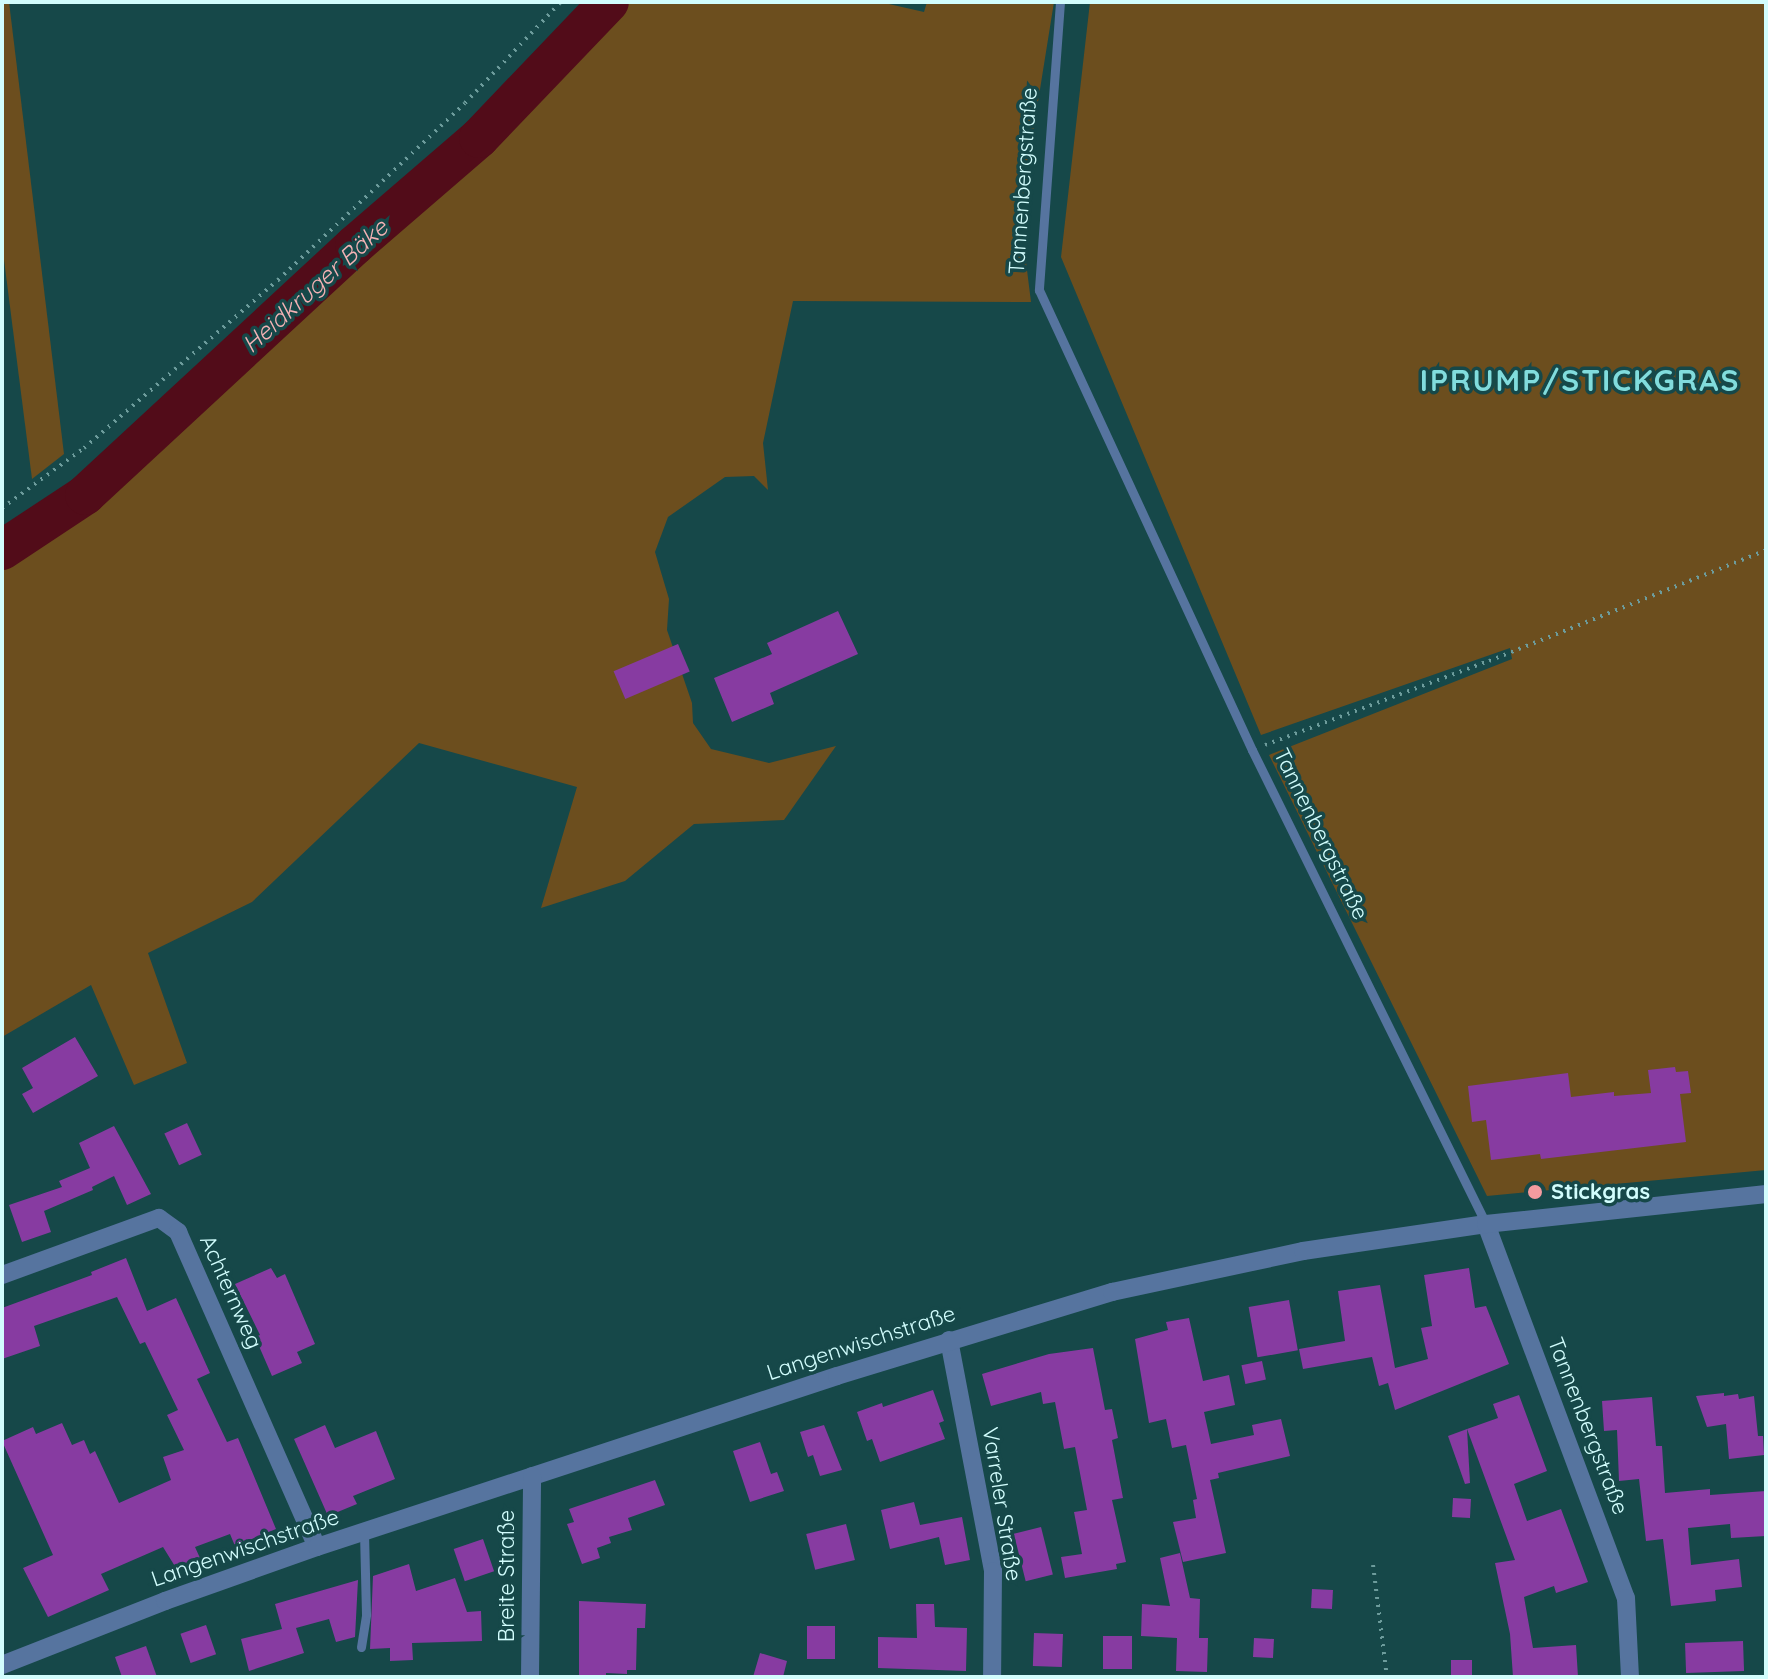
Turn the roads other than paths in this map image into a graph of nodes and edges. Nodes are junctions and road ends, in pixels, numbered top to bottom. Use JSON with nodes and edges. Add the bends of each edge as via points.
{"nodes":[{"id":1,"x":1060,"y":2,"type":"edge"},
{"id":2,"x":1766,"y":1194,"type":"edge"},
{"id":3,"x":1486,"y":1224,"type":"junction"},
{"id":4,"x":2,"y":1275,"type":"edge"},
{"id":5,"x":949,"y":1340,"type":"junction"},
{"id":6,"x":532,"y":1476,"type":"junction"},
{"id":7,"x":364,"y":1531,"type":"junction"},
{"id":8,"x":317,"y":1547,"type":"junction"},
{"id":9,"x":361,"y":1647,"type":"dead end"},
{"id":10,"x":2,"y":1665,"type":"edge"},
{"id":11,"x":530,"y":1677,"type":"edge"},
{"id":12,"x":992,"y":1677,"type":"edge"},
{"id":13,"x":1630,"y":1677,"type":"edge"}],
"edges":[{"from":1,"to":3,"type":"lane","name":"Tannenbergstraße","via":[[1039,290],[1252,750]]},
{"from":2,"to":3,"type":"street","name":"Langenwischstraße"},
{"from":3,"to":5,"type":"street","name":"Langenwischstraße","via":[[1303,1251],[1127,1289]]},
{"from":3,"to":13,"type":"street","name":"Tannenbergstraße","via":[[1626,1598]]},
{"from":4,"to":8,"type":"street","name":"Achternweg","via":[[159,1218],[178,1232]]},
{"from":5,"to":6,"type":"street","name":"Langenwischstraße"},
{"from":5,"to":12,"type":"street","name":"Varreler Straße","via":[[993,1571]]},
{"from":6,"to":7,"type":"street","name":"Langenwischstraße"},
{"from":6,"to":11,"type":"street","name":"Breite Straße"},
{"from":7,"to":8,"type":"street","name":"Langenwischstraße"},
{"from":7,"to":9,"type":"lane","via":[[366,1614]]},
{"from":8,"to":10,"type":"street","name":"Langenwischstraße"}]}
